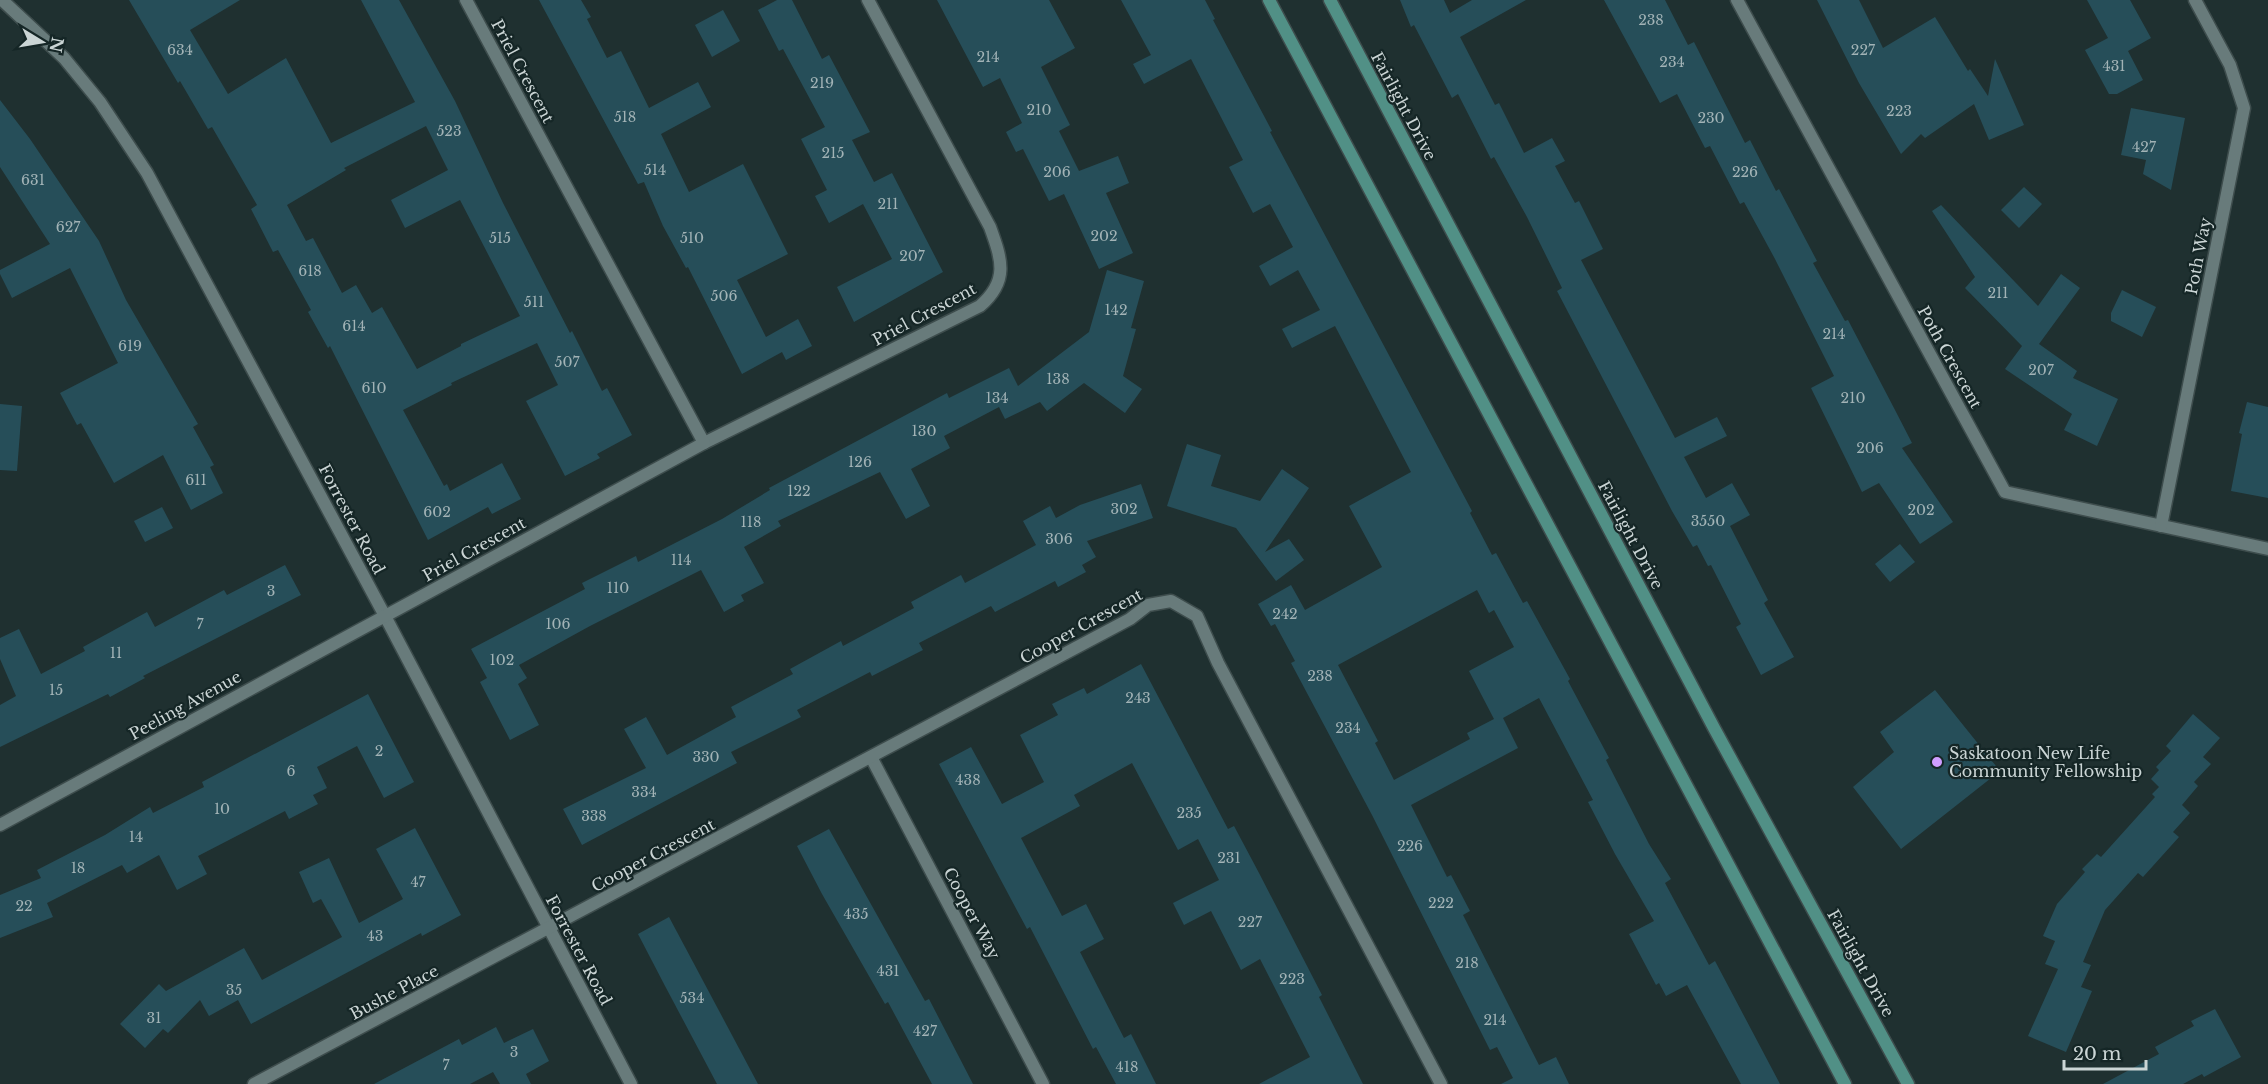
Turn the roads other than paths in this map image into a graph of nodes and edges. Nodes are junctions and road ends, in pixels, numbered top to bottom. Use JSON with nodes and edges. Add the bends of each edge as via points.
{"nodes":[{"id":1,"x":2,"y":0,"type":"edge"},
{"id":2,"x":466,"y":0,"type":"edge"},
{"id":3,"x":868,"y":0,"type":"edge"},
{"id":4,"x":1269,"y":0,"type":"edge"},
{"id":5,"x":1330,"y":0,"type":"edge"},
{"id":6,"x":1737,"y":0,"type":"edge"},
{"id":7,"x":2196,"y":0,"type":"edge"},
{"id":8,"x":704,"y":443,"type":"junction"},
{"id":9,"x":2161,"y":526,"type":"junction"},
{"id":10,"x":2268,"y":549,"type":"edge"},
{"id":11,"x":385,"y":616,"type":"junction"},
{"id":12,"x":871,"y":758,"type":"junction"},
{"id":13,"x":0,"y":825,"type":"edge"},
{"id":14,"x":548,"y":928,"type":"junction"},
{"id":15,"x":254,"y":1084,"type":"edge"},
{"id":16,"x":631,"y":1084,"type":"edge"},
{"id":17,"x":1043,"y":1084,"type":"edge"},
{"id":18,"x":1441,"y":1084,"type":"edge"},
{"id":19,"x":1845,"y":1084,"type":"edge"},
{"id":20,"x":1908,"y":1084,"type":"edge"}],
"edges":[{"from":1,"to":11,"type":"street","name":"Forrester Road","via":[[64,58],[100,102],[147,172]]},
{"from":2,"to":8,"type":"street","name":"Priel Crescent"},
{"from":3,"to":8,"type":"street","name":"Priel Crescent","via":[[990,227],[1002,260],[997,285],[980,306]]},
{"from":4,"to":19,"type":"main road"},
{"from":5,"to":20,"type":"main road","name":"Fairlight Drive","via":[[1714,728]]},
{"from":6,"to":9,"type":"street","name":"Poth Crescent","via":[[2005,492]]},
{"from":7,"to":9,"type":"street","name":"Poth Way","via":[[2230,65],[2244,108]]},
{"from":8,"to":11,"type":"street","name":"Priel Crescent"},
{"from":9,"to":10,"type":"street","name":"Poth Crescent"},
{"from":11,"to":13,"type":"street","name":"Peeling Avenue"},
{"from":11,"to":14,"type":"street","name":"Forrester Road"},
{"from":12,"to":14,"type":"street","name":"Cooper Crescent"},
{"from":12,"to":17,"type":"street","name":"Cooper Way"},
{"from":12,"to":18,"type":"street","name":"Cooper Crescent","via":[[1130,619],[1148,605],[1171,601],[1197,616],[1218,663]]},
{"from":14,"to":15,"type":"street","name":"Bushe Place"},
{"from":14,"to":16,"type":"street","name":"Forrester Road"}]}
